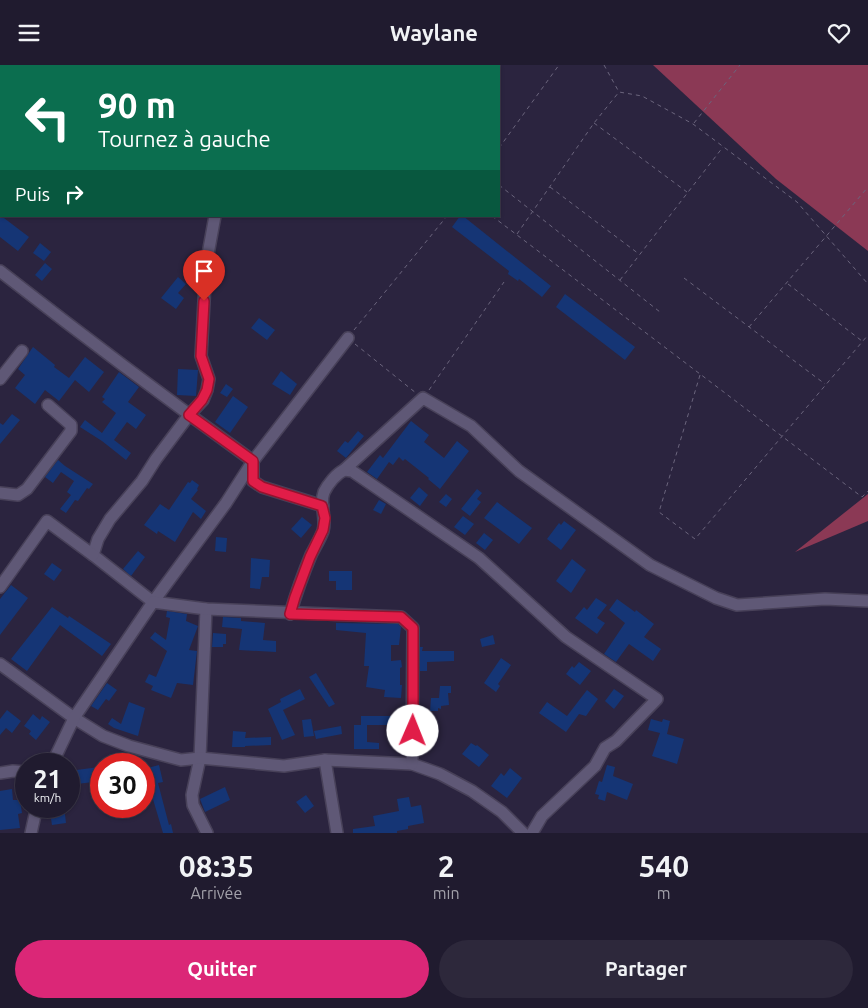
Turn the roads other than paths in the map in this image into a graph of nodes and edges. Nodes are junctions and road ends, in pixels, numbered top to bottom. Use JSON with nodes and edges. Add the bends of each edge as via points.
{"nodes":[{"id":1,"x":215,"y":217,"type":"edge"},
{"id":2,"x":0,"y":271,"type":"edge"},
{"id":3,"x":348,"y":338,"type":"road end"},
{"id":4,"x":22,"y":351,"type":"dead end"},
{"id":5,"x":0,"y":379,"type":"edge"},
{"id":6,"x":48,"y":405,"type":"dead end"},
{"id":7,"x":189,"y":415,"type":"junction"},
{"id":8,"x":253,"y":461,"type":"junction"},
{"id":9,"x":344,"y":469,"type":"junction"},
{"id":10,"x":0,"y":493,"type":"edge"},
{"id":11,"x":322,"y":506,"type":"junction"},
{"id":12,"x":93,"y":555,"type":"junction"},
{"id":13,"x":0,"y":587,"type":"edge"},
{"id":14,"x":868,"y":601,"type":"edge"},
{"id":15,"x":153,"y":602,"type":"junction"},
{"id":16,"x":206,"y":609,"type":"junction"},
{"id":17,"x":290,"y":614,"type":"junction"},
{"id":18,"x":2,"y":669,"type":"edge"},
{"id":19,"x":74,"y":718,"type":"junction"},
{"id":20,"x":57,"y":753,"type":"edge"},
{"id":21,"x":200,"y":758,"type":"junction"},
{"id":22,"x":325,"y":760,"type":"junction"},
{"id":23,"x":412,"y":764,"type":"junction"},
{"id":24,"x":15,"y":771,"type":"edge"},
{"id":25,"x":0,"y":773,"type":"edge"},
{"id":26,"x":34,"y":818,"type":"edge"},
{"id":27,"x":31,"y":833,"type":"edge"},
{"id":28,"x":207,"y":833,"type":"edge"},
{"id":29,"x":336,"y":833,"type":"edge"},
{"id":30,"x":523,"y":833,"type":"edge"},
{"id":31,"x":532,"y":833,"type":"edge"}],
"edges":[{"from":1,"to":7,"type":"street","via":[[206,265],[201,356],[209,379],[202,400]]},
{"from":2,"to":7,"type":"street"},
{"from":3,"to":8,"type":"street"},
{"from":4,"to":5,"type":"street"},
{"from":6,"to":10,"type":"street","via":[[71,425],[71,431],[27,489],[18,495]]},
{"from":7,"to":8,"type":"street"},
{"from":7,"to":12,"type":"street","via":[[110,519]]},
{"from":8,"to":11,"type":"street","via":[[253,481],[262,487]]},
{"from":8,"to":15,"type":"street"},
{"from":9,"to":11,"type":"street","via":[[328,486]]},
{"from":9,"to":14,"type":"street","via":[[423,398],[471,426],[518,471],[650,565],[716,598],[738,605],[825,599]]},
{"from":9,"to":31,"type":"street","via":[[352,471],[480,558],[566,637],[657,699],[605,748],[595,766],[542,816]]},
{"from":11,"to":17,"type":"street","via":[[323,530]]},
{"from":12,"to":13,"type":"street","via":[[47,521]]},
{"from":12,"to":15,"type":"street"},
{"from":15,"to":16,"type":"street"},
{"from":15,"to":19,"type":"street"},
{"from":16,"to":17,"type":"street"},
{"from":16,"to":21,"type":"street"},
{"from":17,"to":23,"type":"street","via":[[401,617],[413,628]]},
{"from":18,"to":19,"type":"street"},
{"from":19,"to":20,"type":"street"},
{"from":19,"to":21,"type":"street","via":[[103,736],[137,748],[182,761]]},
{"from":21,"to":22,"type":"street","via":[[284,766]]},
{"from":21,"to":28,"type":"street","via":[[192,795]]},
{"from":22,"to":23,"type":"street"},
{"from":22,"to":29,"type":"street"},
{"from":23,"to":30,"type":"street","via":[[472,791],[502,812]]},
{"from":24,"to":25,"type":"street"},
{"from":26,"to":27,"type":"street"}]}
